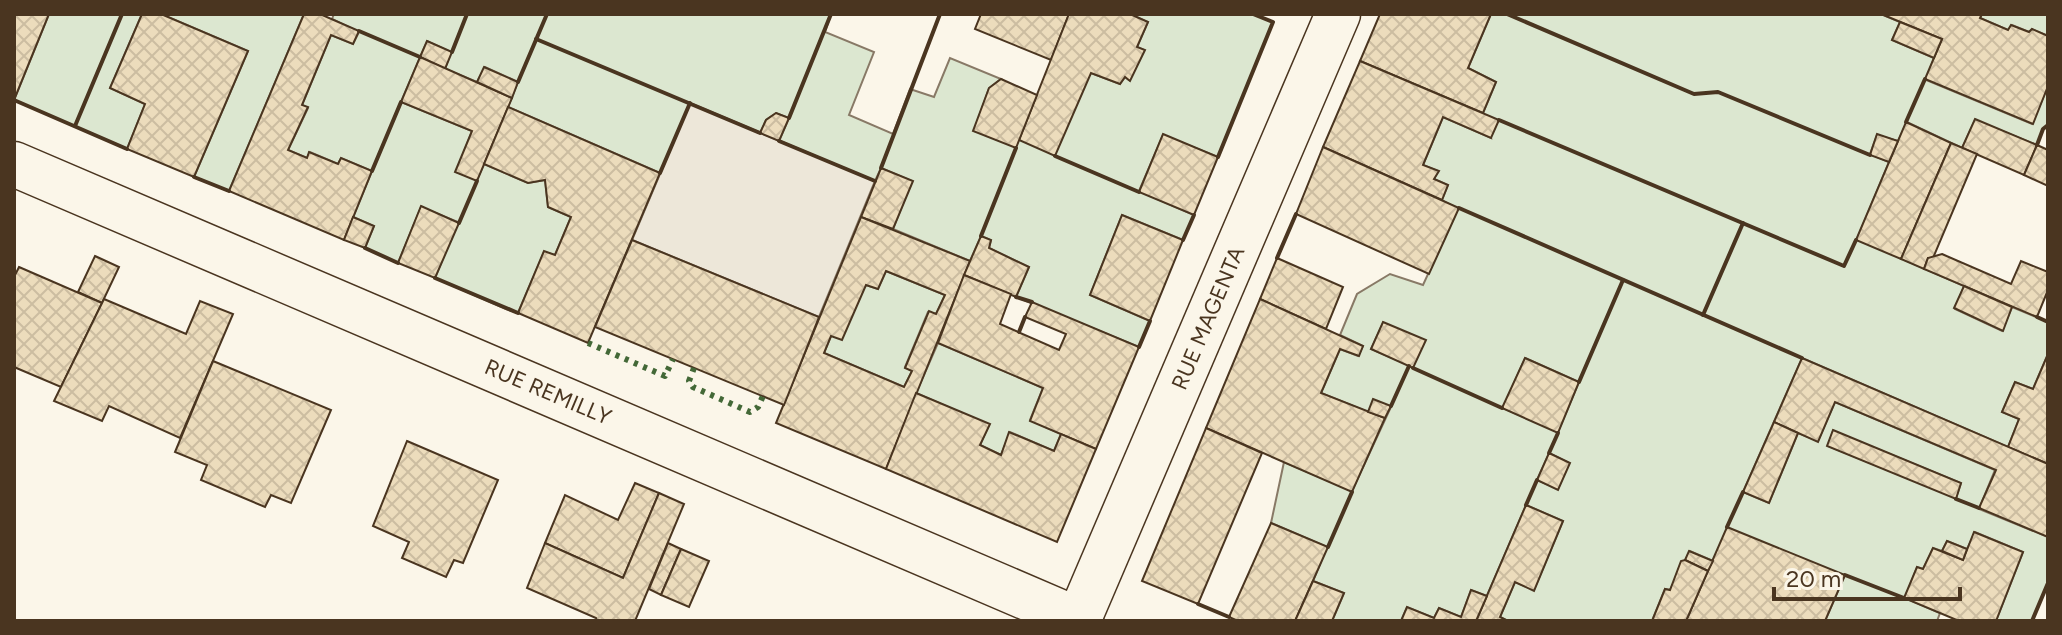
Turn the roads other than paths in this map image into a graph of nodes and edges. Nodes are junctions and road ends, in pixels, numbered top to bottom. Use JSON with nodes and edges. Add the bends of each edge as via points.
{"nodes":[{"id":1,"x":1338,"y":14,"type":"edge"},
{"id":2,"x":14,"y":164,"type":"edge"},
{"id":3,"x":1079,"y":621,"type":"edge"}],
"edges":[{"from":1,"to":3,"type":"street","name":"RUE MAGENTA"},
{"from":2,"to":3,"type":"street","name":"RUE REMILLY"}]}
